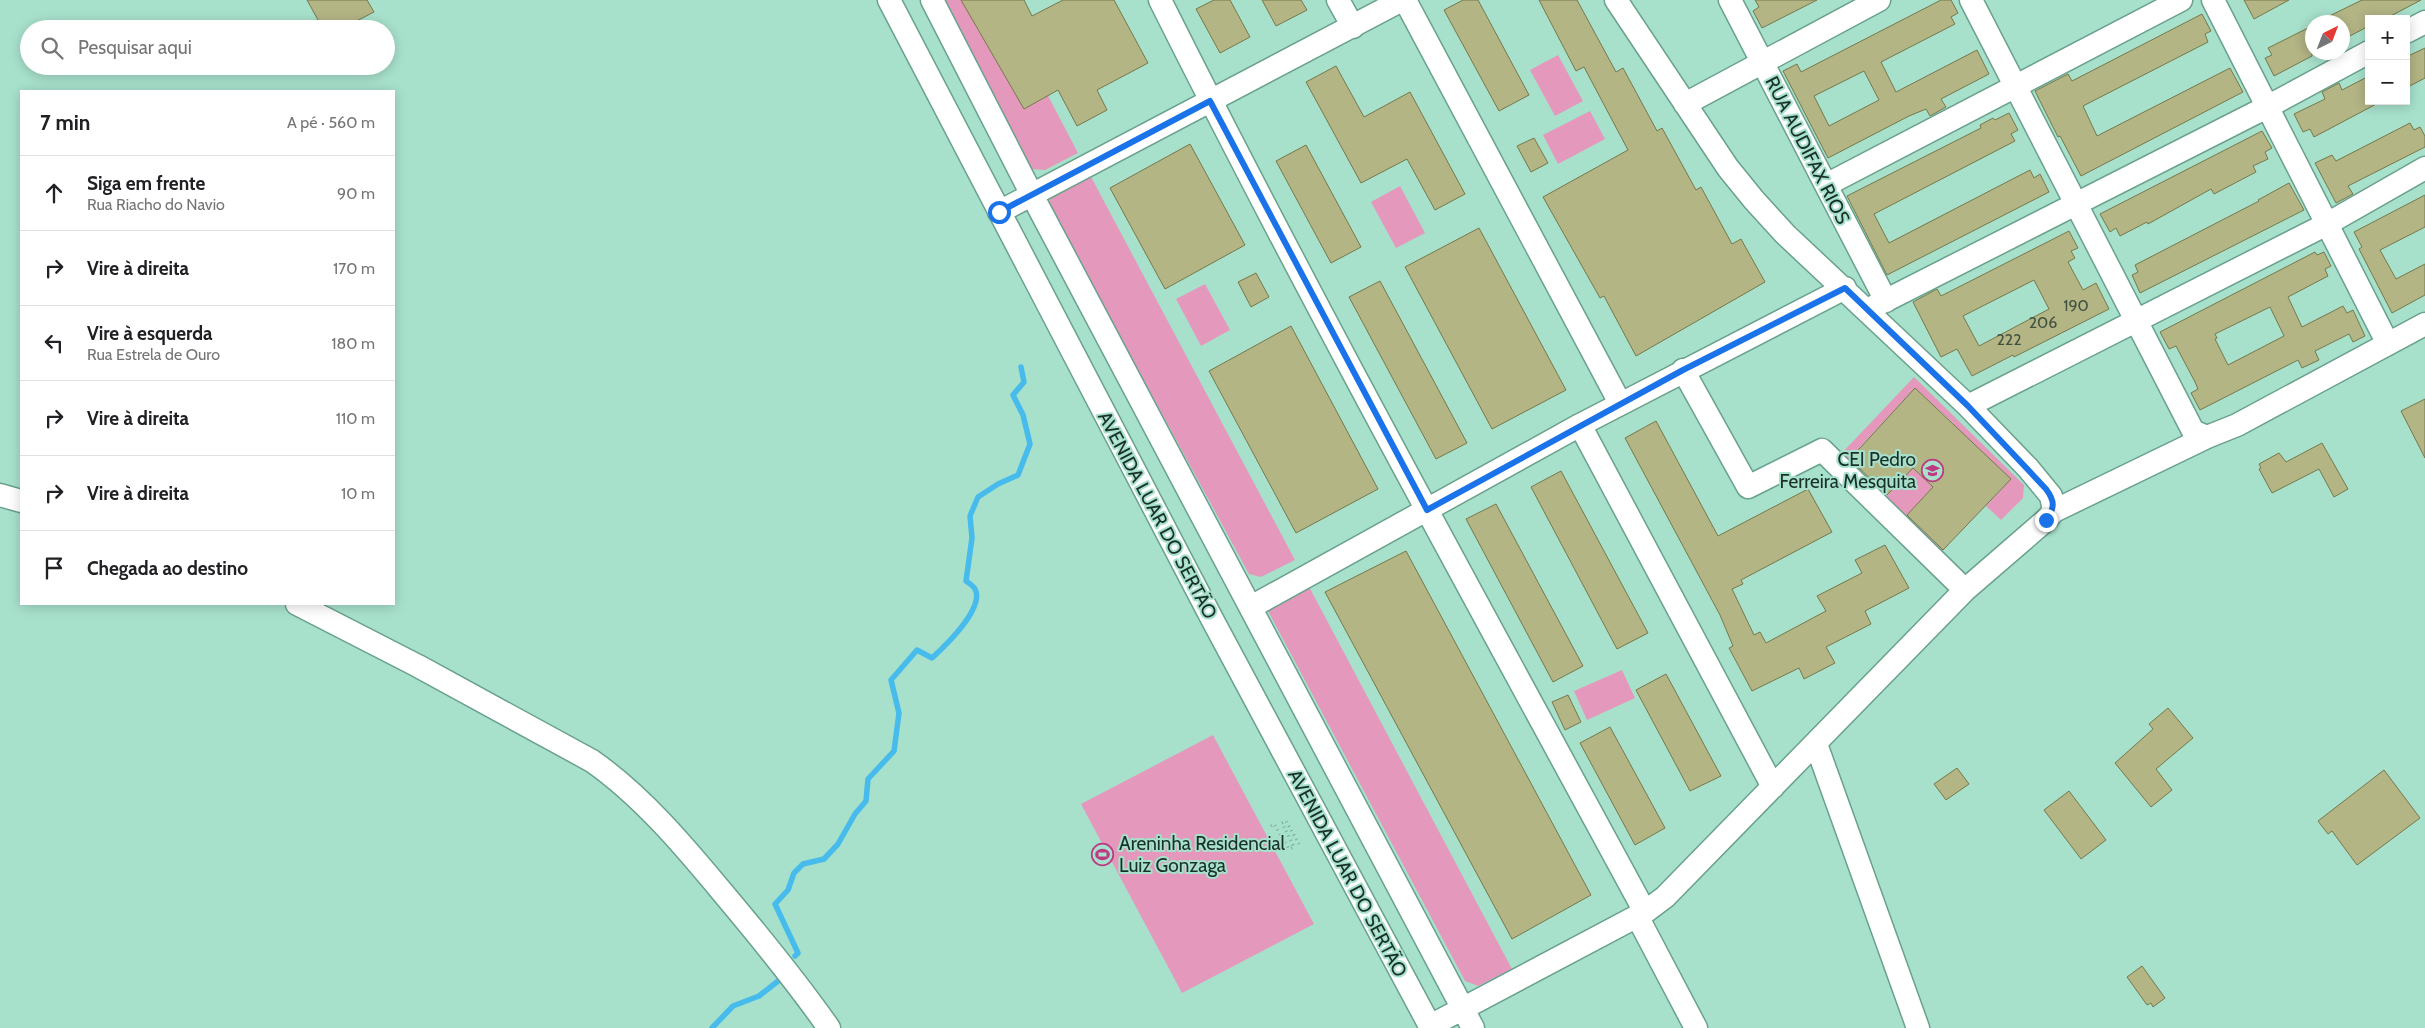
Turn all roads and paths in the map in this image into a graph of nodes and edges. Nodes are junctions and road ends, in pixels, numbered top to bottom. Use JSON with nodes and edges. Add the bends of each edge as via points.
{"nodes":[{"id":1,"x":889,"y":0,"type":"edge"},
{"id":2,"x":932,"y":0,"type":"edge"},
{"id":3,"x":1160,"y":0,"type":"edge"},
{"id":4,"x":1338,"y":0,"type":"edge"},
{"id":5,"x":1404,"y":0,"type":"edge"},
{"id":6,"x":1616,"y":0,"type":"edge"},
{"id":7,"x":1730,"y":0,"type":"edge"},
{"id":8,"x":1878,"y":0,"type":"edge"},
{"id":9,"x":1971,"y":0,"type":"edge"},
{"id":10,"x":2181,"y":0,"type":"edge"},
{"id":11,"x":2213,"y":0,"type":"edge"},
{"id":12,"x":2425,"y":22,"type":"edge"},
{"id":13,"x":1353,"y":26,"type":"junction"},
{"id":14,"x":2410,"y":30,"type":"edge"},
{"id":15,"x":2365,"y":54,"type":"edge"},
{"id":16,"x":1762,"y":61,"type":"junction"},
{"id":17,"x":2016,"y":87,"type":"junction"},
{"id":18,"x":1210,"y":101,"type":"junction"},
{"id":19,"x":1685,"y":104,"type":"junction"},
{"id":20,"x":2267,"y":107,"type":"junction"},
{"id":21,"x":2425,"y":168,"type":"edge"},
{"id":22,"x":1826,"y":185,"type":"junction"},
{"id":23,"x":1032,"y":195,"type":"junction"},
{"id":24,"x":2076,"y":205,"type":"junction"},
{"id":25,"x":999,"y":212,"type":"junction"},
{"id":26,"x":2327,"y":224,"type":"junction"},
{"id":27,"x":1845,"y":288,"type":"junction"},
{"id":28,"x":1876,"y":305,"type":"junction"},
{"id":29,"x":2134,"y":321,"type":"junction"},
{"id":30,"x":2425,"y":324,"type":"edge"},
{"id":31,"x":2388,"y":344,"type":"junction"},
{"id":32,"x":1683,"y":370,"type":"junction"},
{"id":33,"x":1620,"y":404,"type":"junction"},
{"id":34,"x":1968,"y":406,"type":"junction"},
{"id":35,"x":1580,"y":425,"type":"junction"},
{"id":36,"x":2207,"y":437,"type":"junction"},
{"id":37,"x":0,"y":495,"type":"edge"},
{"id":38,"x":20,"y":501,"type":"edge"},
{"id":39,"x":1427,"y":510,"type":"junction"},
{"id":40,"x":2054,"y":510,"type":"junction"},
{"id":41,"x":1965,"y":590,"type":"junction"},
{"id":42,"x":299,"y":605,"type":"edge"},
{"id":43,"x":1251,"y":606,"type":"junction"},
{"id":44,"x":1816,"y":744,"type":"junction"},
{"id":45,"x":1773,"y":787,"type":"junction"},
{"id":46,"x":1271,"y":826,"type":"dead end"},
{"id":47,"x":1299,"y":844,"type":"dead end"},
{"id":48,"x":1641,"y":914,"type":"junction"},
{"id":49,"x":1463,"y":1008,"type":"junction"},
{"id":50,"x":1430,"y":1027,"type":"edge"},
{"id":51,"x":829,"y":1028,"type":"edge"},
{"id":52,"x":1473,"y":1028,"type":"edge"},
{"id":53,"x":1696,"y":1028,"type":"edge"},
{"id":54,"x":1918,"y":1028,"type":"edge"}],
"edges":[{"from":1,"to":25,"type":"street","name":"AVENIDA LUAR DO SERTÃO"},
{"from":2,"to":23,"type":"street","name":"AVENIDA LUAR DO SERTÃO"},
{"from":3,"to":18,"type":"street"},
{"from":4,"to":13,"type":"street"},
{"from":5,"to":13,"type":"street"},
{"from":5,"to":33,"type":"street"},
{"from":6,"to":19,"type":"street"},
{"from":7,"to":16,"type":"street","name":"RUA AUDIFAX RIOS"},
{"from":8,"to":16,"type":"street"},
{"from":9,"to":17,"type":"street"},
{"from":10,"to":17,"type":"street"},
{"from":11,"to":20,"type":"street"},
{"from":12,"to":14,"type":"street"},
{"from":13,"to":18,"type":"street"},
{"from":15,"to":20,"type":"street"},
{"from":16,"to":19,"type":"street"},
{"from":16,"to":22,"type":"street","name":"RUA AUDIFAX RIOS"},
{"from":17,"to":22,"type":"street"},
{"from":17,"to":24,"type":"street"},
{"from":18,"to":23,"type":"street"},
{"from":18,"to":39,"type":"street"},
{"from":19,"to":27,"type":"street","via":[[1754,200],[1785,234]]},
{"from":20,"to":24,"type":"street"},
{"from":20,"to":26,"type":"street"},
{"from":21,"to":26,"type":"street"},
{"from":22,"to":28,"type":"street","name":"RUA AUDIFAX RIOS"},
{"from":23,"to":25,"type":"street"},
{"from":23,"to":43,"type":"street","name":"AVENIDA LUAR DO SERTÃO"},
{"from":24,"to":28,"type":"street"},
{"from":24,"to":29,"type":"street"},
{"from":25,"to":50,"type":"street","name":"AVENIDA LUAR DO SERTÃO"},
{"from":26,"to":29,"type":"street"},
{"from":26,"to":31,"type":"street"},
{"from":27,"to":28,"type":"street"},
{"from":27,"to":32,"type":"street"},
{"from":28,"to":34,"type":"street"},
{"from":29,"to":34,"type":"street"},
{"from":29,"to":36,"type":"street","via":[[2193,431]]},
{"from":30,"to":31,"type":"street"},
{"from":31,"to":36,"type":"street","via":[[2237,425]]},
{"from":32,"to":33,"type":"street"},
{"from":32,"to":41,"type":"street","via":[[1748,487],[1822,450]]},
{"from":33,"to":35,"type":"street"},
{"from":34,"to":40,"type":"street","via":[[2046,489]]},
{"from":35,"to":39,"type":"street"},
{"from":35,"to":45,"type":"street"},
{"from":36,"to":40,"type":"street"},
{"from":37,"to":38,"type":"street"},
{"from":39,"to":43,"type":"street"},
{"from":39,"to":48,"type":"street"},
{"from":40,"to":41,"type":"street"},
{"from":41,"to":44,"type":"street"},
{"from":42,"to":51,"type":"street","via":[[418,666],[607,771],[682,844]]},
{"from":43,"to":49,"type":"street","name":"AVENIDA LUAR DO SERTÃO"},
{"from":44,"to":45,"type":"street"},
{"from":44,"to":54,"type":"street"},
{"from":45,"to":48,"type":"street","via":[[1665,897]]},
{"from":46,"to":47,"type":"path","via":[[1274,824],[1289,850],[1294,847],[1282,823],[1286,821]]},
{"from":48,"to":49,"type":"street"},
{"from":48,"to":53,"type":"street"},
{"from":49,"to":50,"type":"street"},
{"from":49,"to":52,"type":"street","name":"AVENIDA LUAR DO SERTÃO"}]}
